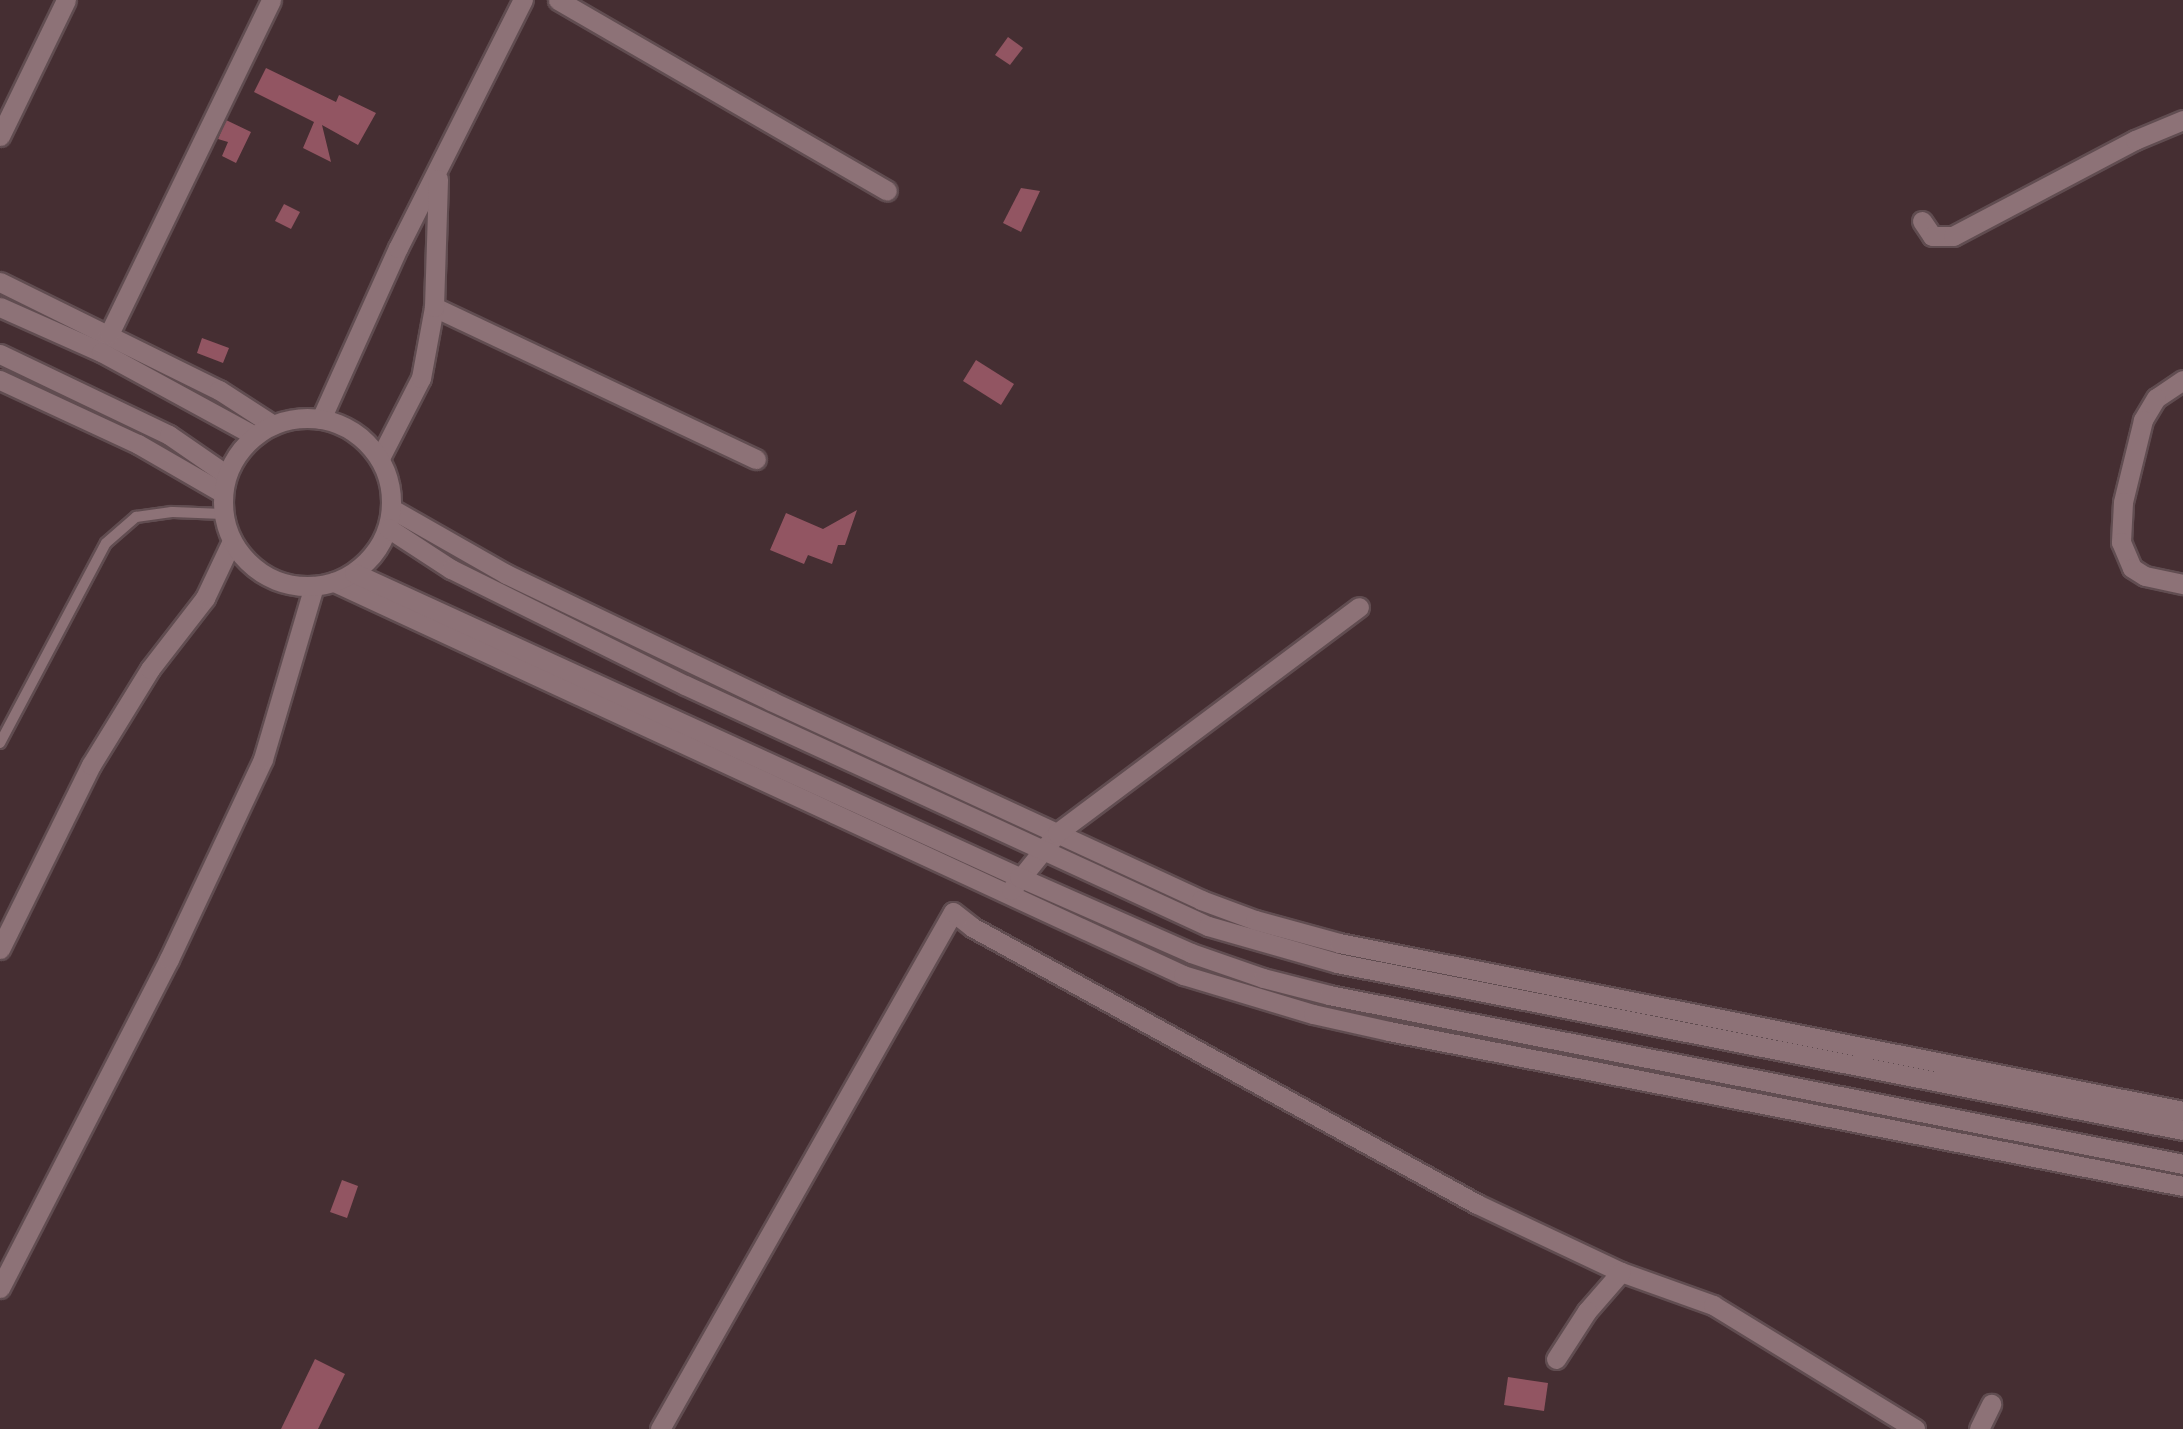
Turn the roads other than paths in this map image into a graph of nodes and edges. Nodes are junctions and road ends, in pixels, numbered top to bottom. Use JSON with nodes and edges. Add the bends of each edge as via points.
{"nodes":[{"id":1,"x":66,"y":0,"type":"edge"},
{"id":2,"x":271,"y":0,"type":"edge"},
{"id":3,"x":523,"y":0,"type":"edge"},
{"id":4,"x":558,"y":0,"type":"edge"},
{"id":5,"x":2183,"y":120,"type":"edge"},
{"id":6,"x":0,"y":136,"type":"edge"},
{"id":7,"x":438,"y":174,"type":"junction"},
{"id":8,"x":887,"y":191,"type":"dead end"},
{"id":9,"x":1922,"y":221,"type":"dead end"},
{"id":10,"x":0,"y":282,"type":"edge"},
{"id":11,"x":0,"y":306,"type":"edge"},
{"id":12,"x":434,"y":307,"type":"junction"},
{"id":13,"x":109,"y":334,"type":"junction"},
{"id":14,"x":0,"y":354,"type":"edge"},
{"id":15,"x":0,"y":380,"type":"edge"},
{"id":16,"x":2183,"y":380,"type":"edge"},
{"id":17,"x":321,"y":419,"type":"junction"},
{"id":18,"x":273,"y":425,"type":"junction"},
{"id":19,"x":255,"y":436,"type":"junction"},
{"id":20,"x":380,"y":458,"type":"junction"},
{"id":21,"x":756,"y":459,"type":"dead end"},
{"id":22,"x":225,"y":484,"type":"junction"},
{"id":23,"x":223,"y":514,"type":"junction"},
{"id":24,"x":390,"y":518,"type":"junction"},
{"id":25,"x":232,"y":541,"type":"junction"},
{"id":26,"x":354,"y":573,"type":"junction"},
{"id":27,"x":334,"y":582,"type":"junction"},
{"id":28,"x":2183,"y":584,"type":"edge"},
{"id":29,"x":314,"y":586,"type":"junction"},
{"id":30,"x":1359,"y":607,"type":"dead end"},
{"id":31,"x":0,"y":744,"type":"edge"},
{"id":32,"x":1056,"y":833,"type":"junction"},
{"id":33,"x":1038,"y":851,"type":"junction"},
{"id":34,"x":1018,"y":877,"type":"junction"},
{"id":35,"x":1007,"y":895,"type":"junction"},
{"id":36,"x":0,"y":949,"type":"edge"},
{"id":37,"x":2183,"y":1111,"type":"edge"},
{"id":38,"x":2183,"y":1130,"type":"edge"},
{"id":39,"x":2183,"y":1164,"type":"edge"},
{"id":40,"x":2183,"y":1186,"type":"edge"},
{"id":41,"x":1621,"y":1272,"type":"junction"},
{"id":42,"x":0,"y":1288,"type":"edge"},
{"id":43,"x":1556,"y":1359,"type":"dead end"},
{"id":44,"x":1991,"y":1404,"type":"dead end"},
{"id":45,"x":660,"y":1429,"type":"edge"},
{"id":46,"x":1915,"y":1429,"type":"edge"},
{"id":47,"x":1979,"y":1429,"type":"edge"}],
"edges":[{"from":1,"to":6,"type":"street"},
{"from":2,"to":13,"type":"street"},
{"from":3,"to":7,"type":"street"},
{"from":4,"to":8,"type":"street"},
{"from":5,"to":9,"type":"street","via":[[2135,140],[1952,236],[1932,236]]},
{"from":7,"to":12,"type":"street"},
{"from":7,"to":17,"type":"street","via":[[398,248]]},
{"from":10,"to":13,"type":"street"},
{"from":11,"to":19,"type":"street","via":[[100,352]]},
{"from":12,"to":20,"type":"street","via":[[421,378]]},
{"from":12,"to":21,"type":"street"},
{"from":13,"to":18,"type":"street","via":[[219,390]]},
{"from":14,"to":22,"type":"street","via":[[169,435]]},
{"from":15,"to":22,"type":"street"},
{"from":16,"to":28,"type":"street","via":[[2156,398],[2143,420],[2123,502],[2121,542],[2132,568],[2145,576]]},
{"from":17,"to":18,"type":"street"},
{"from":17,"to":20,"type":"street","via":[[360,437]]},
{"from":18,"to":19,"type":"street"},
{"from":19,"to":22,"type":"street"},
{"from":20,"to":24,"type":"street","via":[[390,483]]},
{"from":22,"to":23,"type":"street"},
{"from":23,"to":25,"type":"street"},
{"from":23,"to":31,"type":"lane","via":[[173,512],[136,517],[106,542]]},
{"from":24,"to":26,"type":"street","via":[[375,553]]},
{"from":24,"to":32,"type":"street"},
{"from":24,"to":33,"type":"street","via":[[451,569]]},
{"from":25,"to":29,"type":"street","via":[[266,576]]},
{"from":25,"to":36,"type":"street","via":[[205,598],[150,669],[91,765]]},
{"from":26,"to":27,"type":"street"},
{"from":26,"to":34,"type":"street"},
{"from":27,"to":29,"type":"street"},
{"from":27,"to":35,"type":"street"},
{"from":29,"to":42,"type":"street","via":[[263,759],[169,959]]},
{"from":30,"to":32,"type":"street"},
{"from":32,"to":33,"type":"street"},
{"from":32,"to":37,"type":"street","via":[[1201,900],[1339,943]]},
{"from":33,"to":34,"type":"street"},
{"from":33,"to":38,"type":"street","via":[[1208,926],[1337,963]]},
{"from":34,"to":35,"type":"street"},
{"from":34,"to":39,"type":"street","via":[[1191,953],[1329,995]]},
{"from":35,"to":40,"type":"street","via":[[1183,975],[1313,1014]]},
{"from":41,"to":43,"type":"street","via":[[1587,1311]]},
{"from":41,"to":45,"type":"street","via":[[1465,1198],[972,927],[953,912]]},
{"from":41,"to":46,"type":"street","via":[[1713,1305]]},
{"from":44,"to":47,"type":"street"}]}
